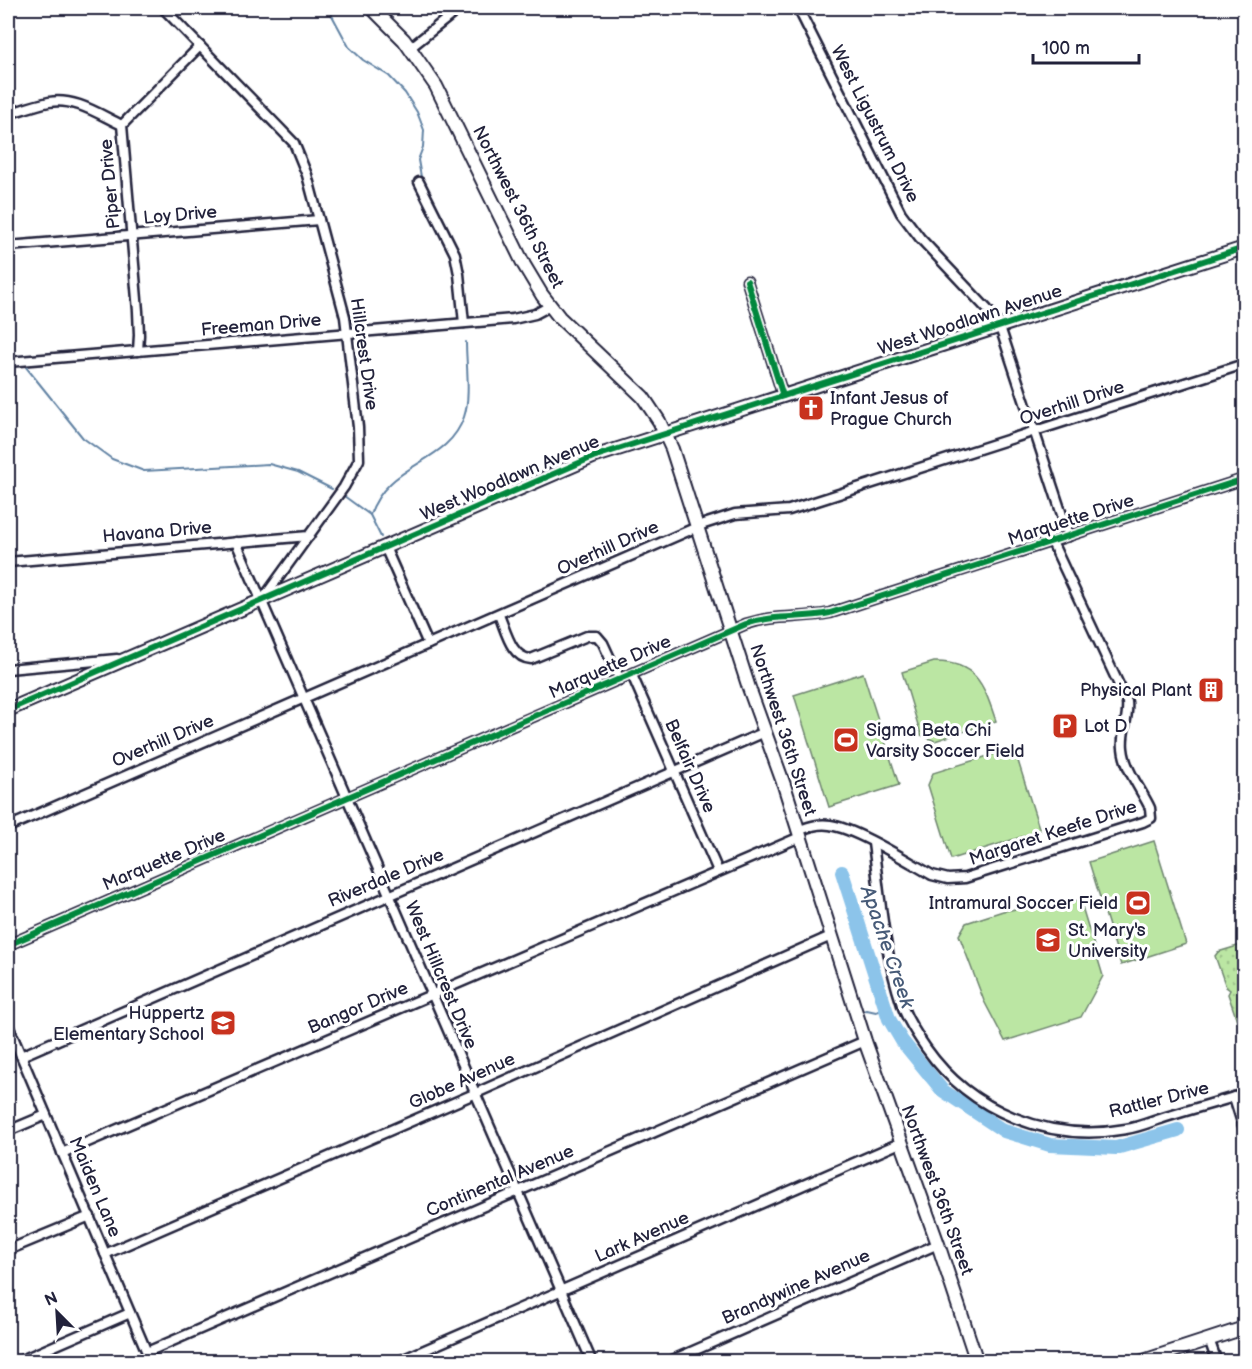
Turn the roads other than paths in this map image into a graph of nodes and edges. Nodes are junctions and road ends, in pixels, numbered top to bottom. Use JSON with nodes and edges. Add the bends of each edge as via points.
{"nodes":[{"id":1,"x":163,"y":8,"type":"edge"},
{"id":2,"x":372,"y":8,"type":"edge"},
{"id":3,"x":460,"y":8,"type":"edge"},
{"id":4,"x":798,"y":8,"type":"edge"},
{"id":5,"x":200,"y":46,"type":"junction"},
{"id":6,"x":410,"y":48,"type":"junction"},
{"id":7,"x":8,"y":114,"type":"edge"},
{"id":8,"x":122,"y":125,"type":"junction"},
{"id":9,"x":419,"y":182,"type":"dead end"},
{"id":10,"x":319,"y":220,"type":"junction"},
{"id":11,"x":131,"y":236,"type":"junction"},
{"id":12,"x":8,"y":246,"type":"edge"},
{"id":13,"x":1245,"y":248,"type":"edge"},
{"id":14,"x":747,"y":281,"type":"dead end"},
{"id":15,"x":550,"y":306,"type":"junction"},
{"id":16,"x":464,"y":323,"type":"junction"},
{"id":17,"x":1000,"y":327,"type":"junction"},
{"id":18,"x":348,"y":334,"type":"junction"},
{"id":19,"x":138,"y":351,"type":"junction"},
{"id":20,"x":8,"y":362,"type":"edge"},
{"id":21,"x":1245,"y":364,"type":"edge"},
{"id":22,"x":783,"y":396,"type":"junction"},
{"id":23,"x":1036,"y":432,"type":"junction"},
{"id":24,"x":665,"y":434,"type":"junction"},
{"id":25,"x":1245,"y":480,"type":"edge"},
{"id":26,"x":697,"y":527,"type":"junction"},
{"id":27,"x":309,"y":536,"type":"junction"},
{"id":28,"x":1070,"y":536,"type":"junction"},
{"id":29,"x":236,"y":542,"type":"junction"},
{"id":30,"x":1052,"y":542,"type":"junction"},
{"id":31,"x":385,"y":547,"type":"junction"},
{"id":32,"x":8,"y":562,"type":"edge"},
{"id":33,"x":263,"y":600,"type":"junction"},
{"id":34,"x":499,"y":615,"type":"junction"},
{"id":35,"x":731,"y":630,"type":"junction"},
{"id":36,"x":428,"y":644,"type":"junction"},
{"id":37,"x":126,"y":658,"type":"junction"},
{"id":38,"x":8,"y":669,"type":"edge"},
{"id":39,"x":632,"y":675,"type":"junction"},
{"id":40,"x":620,"y":680,"type":"junction"},
{"id":41,"x":304,"y":698,"type":"junction"},
{"id":42,"x":8,"y":711,"type":"edge"},
{"id":43,"x":765,"y":732,"type":"junction"},
{"id":44,"x":675,"y":772,"type":"junction"},
{"id":45,"x":348,"y":797,"type":"junction"},
{"id":46,"x":8,"y":826,"type":"edge"},
{"id":47,"x":798,"y":834,"type":"junction"},
{"id":48,"x":873,"y":843,"type":"junction"},
{"id":49,"x":718,"y":871,"type":"junction"},
{"id":50,"x":389,"y":895,"type":"junction"},
{"id":51,"x":831,"y":936,"type":"junction"},
{"id":52,"x":8,"y":945,"type":"edge"},
{"id":53,"x":431,"y":994,"type":"junction"},
{"id":54,"x":8,"y":1025,"type":"edge"},
{"id":55,"x":865,"y":1041,"type":"junction"},
{"id":56,"x":21,"y":1056,"type":"junction"},
{"id":57,"x":474,"y":1094,"type":"junction"},
{"id":58,"x":1245,"y":1094,"type":"edge"},
{"id":59,"x":1234,"y":1097,"type":"junction"},
{"id":60,"x":46,"y":1115,"type":"junction"},
{"id":61,"x":1245,"y":1129,"type":"edge"},
{"id":62,"x":8,"y":1131,"type":"edge"},
{"id":63,"x":900,"y":1143,"type":"junction"},
{"id":64,"x":62,"y":1152,"type":"junction"},
{"id":65,"x":516,"y":1192,"type":"junction"},
{"id":66,"x":90,"y":1216,"type":"junction"},
{"id":67,"x":938,"y":1244,"type":"junction"},
{"id":68,"x":8,"y":1250,"type":"edge"},
{"id":69,"x":105,"y":1254,"type":"junction"},
{"id":70,"x":560,"y":1291,"type":"junction"},
{"id":71,"x":130,"y":1313,"type":"junction"},
{"id":72,"x":1245,"y":1328,"type":"edge"},
{"id":73,"x":1209,"y":1339,"type":"junction"},
{"id":74,"x":147,"y":1352,"type":"junction"},
{"id":75,"x":17,"y":1362,"type":"edge"},
{"id":76,"x":151,"y":1362,"type":"edge"},
{"id":77,"x":397,"y":1362,"type":"edge"},
{"id":78,"x":592,"y":1362,"type":"edge"},
{"id":79,"x":668,"y":1362,"type":"edge"},
{"id":80,"x":977,"y":1362,"type":"edge"},
{"id":81,"x":1140,"y":1362,"type":"edge"},
{"id":82,"x":1217,"y":1362,"type":"edge"}],
"edges":[{"from":1,"to":5,"type":"street","name":"Hillcrest Drive"},
{"from":2,"to":6,"type":"main road","name":"Northwest 36th Street"},
{"from":3,"to":6,"type":"street"},
{"from":4,"to":17,"type":"street","name":"West Ligustrum Drive","via":[[901,213]]},
{"from":5,"to":8,"type":"street","name":"Piper Drive"},
{"from":5,"to":10,"type":"street","name":"Hillcrest Drive","via":[[294,143],[308,175]]},
{"from":6,"to":15,"type":"main road","name":"Northwest 36th Street","via":[[436,86],[524,265]]},
{"from":7,"to":8,"type":"street","via":[[61,102],[83,106]]},
{"from":8,"to":11,"type":"street","name":"Piper Drive"},
{"from":9,"to":16,"type":"street","via":[[455,254]]},
{"from":10,"to":11,"type":"street","name":"Loy Drive"},
{"from":10,"to":18,"type":"street","name":"Hillcrest Drive"},
{"from":11,"to":12,"type":"street","name":"Loy Drive"},
{"from":11,"to":19,"type":"street","name":"Piper Drive"},
{"from":13,"to":17,"type":"main road","name":"West Woodlawn Avenue"},
{"from":14,"to":22,"type":"street"},
{"from":15,"to":16,"type":"street","name":"Freeman Drive","via":[[513,320]]},
{"from":15,"to":24,"type":"main road","name":"Northwest 36th Street","via":[[642,396]]},
{"from":16,"to":18,"type":"street","name":"Freeman Drive"},
{"from":17,"to":22,"type":"main road","name":"West Woodlawn Avenue"},
{"from":17,"to":23,"type":"street","name":"West Ligustrum Drive"},
{"from":18,"to":19,"type":"street","name":"Freeman Drive"},
{"from":18,"to":27,"type":"street","name":"Hillcrest Drive","via":[[358,460],[350,478]]},
{"from":19,"to":20,"type":"street","name":"Freeman Drive"},
{"from":21,"to":23,"type":"street","name":"Overhill Drive"},
{"from":22,"to":24,"type":"main road","name":"West Woodlawn Avenue"},
{"from":23,"to":26,"type":"street","name":"Overhill Drive","via":[[789,510],[735,514]]},
{"from":23,"to":28,"type":"street","name":"West Ligustrum Drive"},
{"from":24,"to":26,"type":"main road","name":"Northwest 36th Street"},
{"from":24,"to":31,"type":"main road","name":"West Woodlawn Avenue","via":[[593,457]]},
{"from":25,"to":28,"type":"street","name":"Marquette Drive"},
{"from":26,"to":34,"type":"street","name":"Overhill Drive"},
{"from":26,"to":35,"type":"main road","name":"Northwest 36th Street"},
{"from":27,"to":29,"type":"street","name":"Havana Drive"},
{"from":27,"to":33,"type":"street","name":"Hillcrest Drive"},
{"from":28,"to":30,"type":"street","name":"Marquette Drive"},
{"from":29,"to":32,"type":"street","name":"Havana Drive"},
{"from":29,"to":33,"type":"street"},
{"from":30,"to":35,"type":"street","name":"Marquette Drive","via":[[830,613],[773,617]]},
{"from":30,"to":48,"type":"street","name":"Margaret Keefe Drive","via":[[1126,702],[1124,755],[1150,808],[1151,818],[965,878],[932,875]]},
{"from":31,"to":33,"type":"main road","name":"West Woodlawn Avenue"},
{"from":31,"to":36,"type":"street"},
{"from":33,"to":37,"type":"main road","name":"West Woodlawn Avenue"},
{"from":33,"to":41,"type":"street","name":"West Hillcrest Drive"},
{"from":34,"to":36,"type":"street","name":"Overhill Drive"},
{"from":34,"to":40,"type":"street","via":[[515,652],[527,659],[587,636],[597,636]]},
{"from":35,"to":39,"type":"street","name":"Marquette Drive"},
{"from":35,"to":43,"type":"main road","name":"Northwest 36th Street"},
{"from":36,"to":41,"type":"street","name":"Overhill Drive"},
{"from":37,"to":38,"type":"street"},
{"from":37,"to":42,"type":"main road","name":"West Woodlawn Avenue"},
{"from":39,"to":40,"type":"street","name":"Marquette Drive"},
{"from":39,"to":44,"type":"street","name":"Belfair Drive"},
{"from":40,"to":45,"type":"street","name":"Marquette Drive"},
{"from":41,"to":45,"type":"street","name":"West Hillcrest Drive"},
{"from":41,"to":46,"type":"street","name":"Overhill Drive"},
{"from":43,"to":44,"type":"street","name":"Riverdale Drive"},
{"from":43,"to":47,"type":"main road","name":"Northwest 36th Street"},
{"from":44,"to":49,"type":"street","name":"Belfair Drive"},
{"from":44,"to":50,"type":"street","name":"Riverdale Drive"},
{"from":45,"to":50,"type":"street","name":"West Hillcrest Drive"},
{"from":45,"to":52,"type":"street","name":"Marquette Drive"},
{"from":47,"to":48,"type":"street","name":"Margaret Keefe Drive","via":[[814,825],[829,825]]},
{"from":47,"to":49,"type":"street","name":"Bangor Drive"},
{"from":47,"to":51,"type":"main road","name":"Northwest 36th Street"},
{"from":48,"to":59,"type":"street","name":"Rattler Drive","via":[[890,966],[902,1007],[938,1065],[984,1104],[1037,1126],[1092,1132],[1127,1129]]},
{"from":49,"to":53,"type":"street","name":"Bangor Drive"},
{"from":50,"to":53,"type":"street","name":"West Hillcrest Drive"},
{"from":50,"to":56,"type":"street","name":"Riverdale Drive"},
{"from":51,"to":55,"type":"main road","name":"Northwest 36th Street"},
{"from":51,"to":57,"type":"street","name":"Globe Avenue"},
{"from":53,"to":57,"type":"street","name":"West Hillcrest Drive"},
{"from":53,"to":64,"type":"street","name":"Bangor Drive"},
{"from":54,"to":56,"type":"street","name":"Maiden Lane"},
{"from":55,"to":63,"type":"main road","name":"Northwest 36th Street"},
{"from":55,"to":65,"type":"street","name":"Continental Avenue"},
{"from":56,"to":60,"type":"street","name":"Maiden Lane"},
{"from":57,"to":65,"type":"street","name":"West Hillcrest Drive"},
{"from":57,"to":69,"type":"street","name":"Globe Avenue"},
{"from":58,"to":59,"type":"street","name":"Rattler Drive"},
{"from":59,"to":61,"type":"street"},
{"from":60,"to":62,"type":"street"},
{"from":60,"to":64,"type":"street","name":"Maiden Lane"},
{"from":63,"to":67,"type":"main road","name":"Northwest 36th Street"},
{"from":63,"to":70,"type":"street","name":"Lark Avenue"},
{"from":64,"to":66,"type":"street","name":"Maiden Lane"},
{"from":65,"to":70,"type":"street","name":"West Hillcrest Drive"},
{"from":65,"to":74,"type":"street","name":"Continental Avenue"},
{"from":66,"to":68,"type":"street"},
{"from":66,"to":69,"type":"street","name":"Maiden Lane"},
{"from":67,"to":79,"type":"street","name":"Brandywine Avenue"},
{"from":67,"to":80,"type":"main road","name":"Northwest 36th Street"},
{"from":69,"to":71,"type":"street","name":"Maiden Lane"},
{"from":70,"to":77,"type":"street","name":"Lark Avenue"},
{"from":70,"to":78,"type":"street","name":"West Hillcrest Drive"},
{"from":71,"to":74,"type":"street","name":"Maiden Lane"},
{"from":71,"to":75,"type":"street"},
{"from":72,"to":73,"type":"main road"},
{"from":73,"to":81,"type":"main road"},
{"from":73,"to":82,"type":"street"},
{"from":74,"to":76,"type":"street","name":"Maiden Lane"}]}
